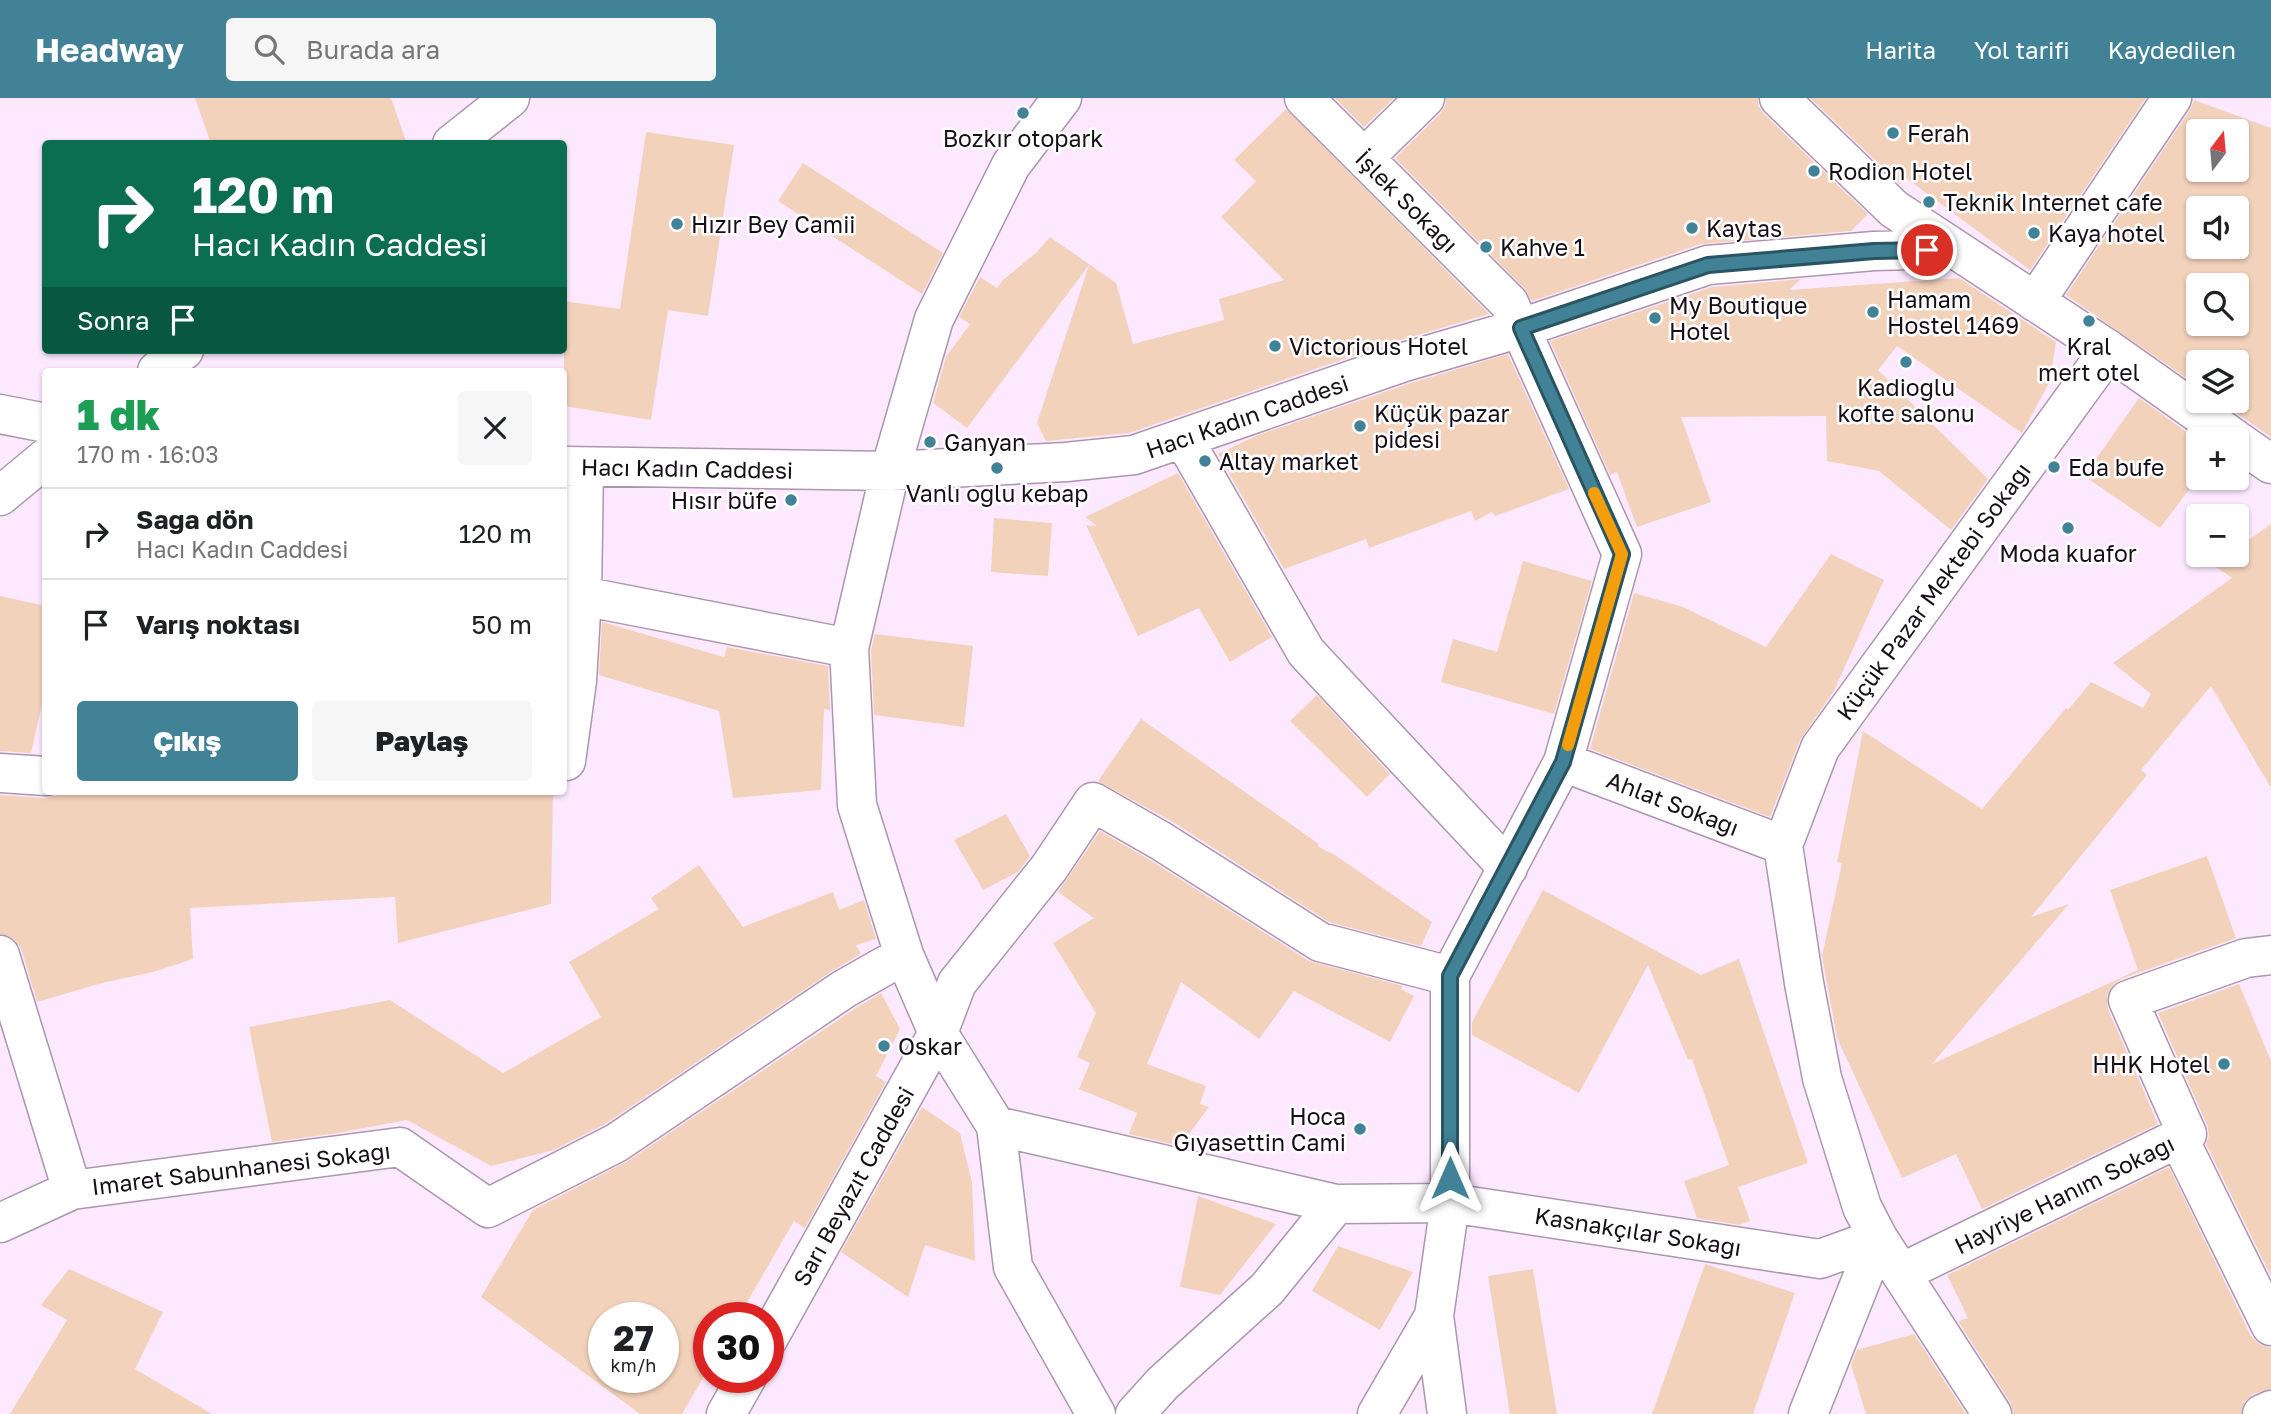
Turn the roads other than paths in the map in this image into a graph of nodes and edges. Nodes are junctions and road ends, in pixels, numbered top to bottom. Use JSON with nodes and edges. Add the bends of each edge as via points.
{"nodes":[{"id":1,"x":510,"y":98,"type":"edge"},
{"id":2,"x":1062,"y":98,"type":"edge"},
{"id":3,"x":1304,"y":98,"type":"edge"},
{"id":4,"x":1425,"y":98,"type":"edge"},
{"id":5,"x":1779,"y":98,"type":"edge"},
{"id":6,"x":2172,"y":98,"type":"edge"},
{"id":7,"x":457,"y":140,"type":"edge"},
{"id":8,"x":1364,"y":158,"type":"junction"},
{"id":9,"x":1954,"y":249,"type":"junction"},
{"id":10,"x":2035,"y":302,"type":"junction"},
{"id":11,"x":1515,"y":316,"type":"junction"},
{"id":12,"x":2109,"y":350,"type":"junction"},
{"id":13,"x":179,"y":354,"type":"edge"},
{"id":14,"x":160,"y":368,"type":"edge"},
{"id":15,"x":0,"y":414,"type":"edge"},
{"id":16,"x":42,"y":422,"type":"edge"},
{"id":17,"x":2218,"y":427,"type":"edge"},
{"id":18,"x":1183,"y":438,"type":"junction"},
{"id":19,"x":2249,"y":449,"type":"edge"},
{"id":20,"x":42,"y":461,"type":"edge"},
{"id":21,"x":2271,"y":464,"type":"edge"},
{"id":22,"x":574,"y":467,"type":"edge"},
{"id":23,"x":890,"y":471,"type":"junction"},
{"id":24,"x":0,"y":496,"type":"edge"},
{"id":25,"x":582,"y":596,"type":"junction"},
{"id":26,"x":849,"y":648,"type":"junction"},
{"id":27,"x":567,"y":754,"type":"edge"},
{"id":28,"x":1563,"y":762,"type":"junction"},
{"id":29,"x":0,"y":773,"type":"edge"},
{"id":30,"x":42,"y":775,"type":"edge"},
{"id":31,"x":1783,"y":845,"type":"junction"},
{"id":32,"x":1508,"y":867,"type":"junction"},
{"id":33,"x":0,"y":955,"type":"edge"},
{"id":34,"x":904,"y":955,"type":"junction"},
{"id":35,"x":2271,"y":955,"type":"edge"},
{"id":36,"x":1450,"y":976,"type":"junction"},
{"id":37,"x":938,"y":1033,"type":"junction"},
{"id":38,"x":996,"y":1126,"type":"junction"},
{"id":39,"x":2178,"y":1138,"type":"junction"},
{"id":40,"x":72,"y":1190,"type":"junction"},
{"id":41,"x":1450,"y":1203,"type":"junction"},
{"id":42,"x":1336,"y":1204,"type":"junction"},
{"id":43,"x":0,"y":1223,"type":"edge"},
{"id":44,"x":1878,"y":1238,"type":"junction"},
{"id":45,"x":1901,"y":1273,"type":"junction"},
{"id":46,"x":784,"y":1310,"type":"edge"},
{"id":47,"x":1434,"y":1316,"type":"junction"},
{"id":48,"x":2271,"y":1326,"type":"edge"},
{"id":49,"x":738,"y":1393,"type":"edge"},
{"id":50,"x":2271,"y":1410,"type":"edge"},
{"id":51,"x":726,"y":1414,"type":"edge"},
{"id":52,"x":1096,"y":1414,"type":"edge"},
{"id":53,"x":1135,"y":1414,"type":"edge"},
{"id":54,"x":1377,"y":1414,"type":"edge"},
{"id":55,"x":1447,"y":1414,"type":"edge"},
{"id":56,"x":1808,"y":1414,"type":"edge"},
{"id":57,"x":1992,"y":1414,"type":"edge"},
{"id":58,"x":2262,"y":1414,"type":"edge"}],
"edges":[{"from":1,"to":7,"type":"street"},
{"from":2,"to":23,"type":"street","via":[[1011,165],[934,319]]},
{"from":3,"to":8,"type":"street","name":"İşlek Sokağı"},
{"from":4,"to":8,"type":"street"},
{"from":5,"to":9,"type":"street","via":[[1894,209]]},
{"from":6,"to":10,"type":"street"},
{"from":8,"to":11,"type":"street","name":"İşlek Sokağı"},
{"from":9,"to":10,"type":"street"},
{"from":9,"to":11,"type":"street","name":"Hacı Kadın Caddesi","via":[[1708,265]]},
{"from":10,"to":12,"type":"street"},
{"from":11,"to":18,"type":"street","name":"Hacı Kadın Caddesi","via":[[1404,362]]},
{"from":11,"to":28,"type":"street","via":[[1622,554]]},
{"from":12,"to":17,"type":"street"},
{"from":12,"to":31,"type":"street","name":"Küçük Pazar Mektebi Sokağı","via":[[1820,748]]},
{"from":13,"to":14,"type":"street"},
{"from":15,"to":16,"type":"street"},
{"from":18,"to":23,"type":"street","name":"Hacı Kadın Caddesi","via":[[1134,455]]},
{"from":18,"to":32,"type":"street","via":[[1306,652]]},
{"from":19,"to":21,"type":"street"},
{"from":20,"to":24,"type":"street"},
{"from":22,"to":23,"type":"street","name":"Hacı Kadın Caddesi"},
{"from":22,"to":25,"type":"street"},
{"from":23,"to":26,"type":"street"},
{"from":25,"to":26,"type":"street"},
{"from":25,"to":27,"type":"street"},
{"from":26,"to":34,"type":"street","via":[[858,806]]},
{"from":28,"to":31,"type":"street","name":"Ahlat Sokağı"},
{"from":28,"to":32,"type":"street"},
{"from":29,"to":30,"type":"street"},
{"from":31,"to":44,"type":"street","via":[[1822,1078],[1863,1207]]},
{"from":32,"to":36,"type":"street"},
{"from":33,"to":40,"type":"street"},
{"from":34,"to":37,"type":"street"},
{"from":34,"to":40,"type":"street","name":"Imaret Sabunhanesi Sokağı","via":[[844,989],[616,1143],[488,1208],[400,1147]]},
{"from":35,"to":39,"type":"street","name":"Hayriye Hanım Sokağı","via":[[2246,958],[2128,1000],[2187,1134]]},
{"from":36,"to":37,"type":"street","name":"Sarı Beyazıt Caddesi","via":[[1320,942],[1093,802],[1049,867],[957,983]]},
{"from":36,"to":41,"type":"street"},
{"from":37,"to":38,"type":"street"},
{"from":37,"to":46,"type":"street","name":"Sarı Beyazıt Caddesi"},
{"from":38,"to":42,"type":"street","name":"Kasnakçılar Sokağı"},
{"from":38,"to":52,"type":"street","via":[[1013,1267]]},
{"from":39,"to":45,"type":"street","name":"Hayriye Hanım Sokağı"},
{"from":39,"to":48,"type":"street"},
{"from":40,"to":43,"type":"street","name":"Imaret Sabunhanesi Sokağı"},
{"from":41,"to":42,"type":"street","name":"Kasnakçılar Sokağı"},
{"from":41,"to":44,"type":"street","name":"Kasnakçılar Sokağı","via":[[1820,1259]]},
{"from":41,"to":47,"type":"street"},
{"from":42,"to":53,"type":"street","via":[[1267,1289]]},
{"from":44,"to":45,"type":"street"},
{"from":44,"to":56,"type":"street"},
{"from":45,"to":57,"type":"street"},
{"from":47,"to":54,"type":"street"},
{"from":47,"to":55,"type":"street"},
{"from":49,"to":51,"type":"street"},
{"from":50,"to":58,"type":"street"}]}
